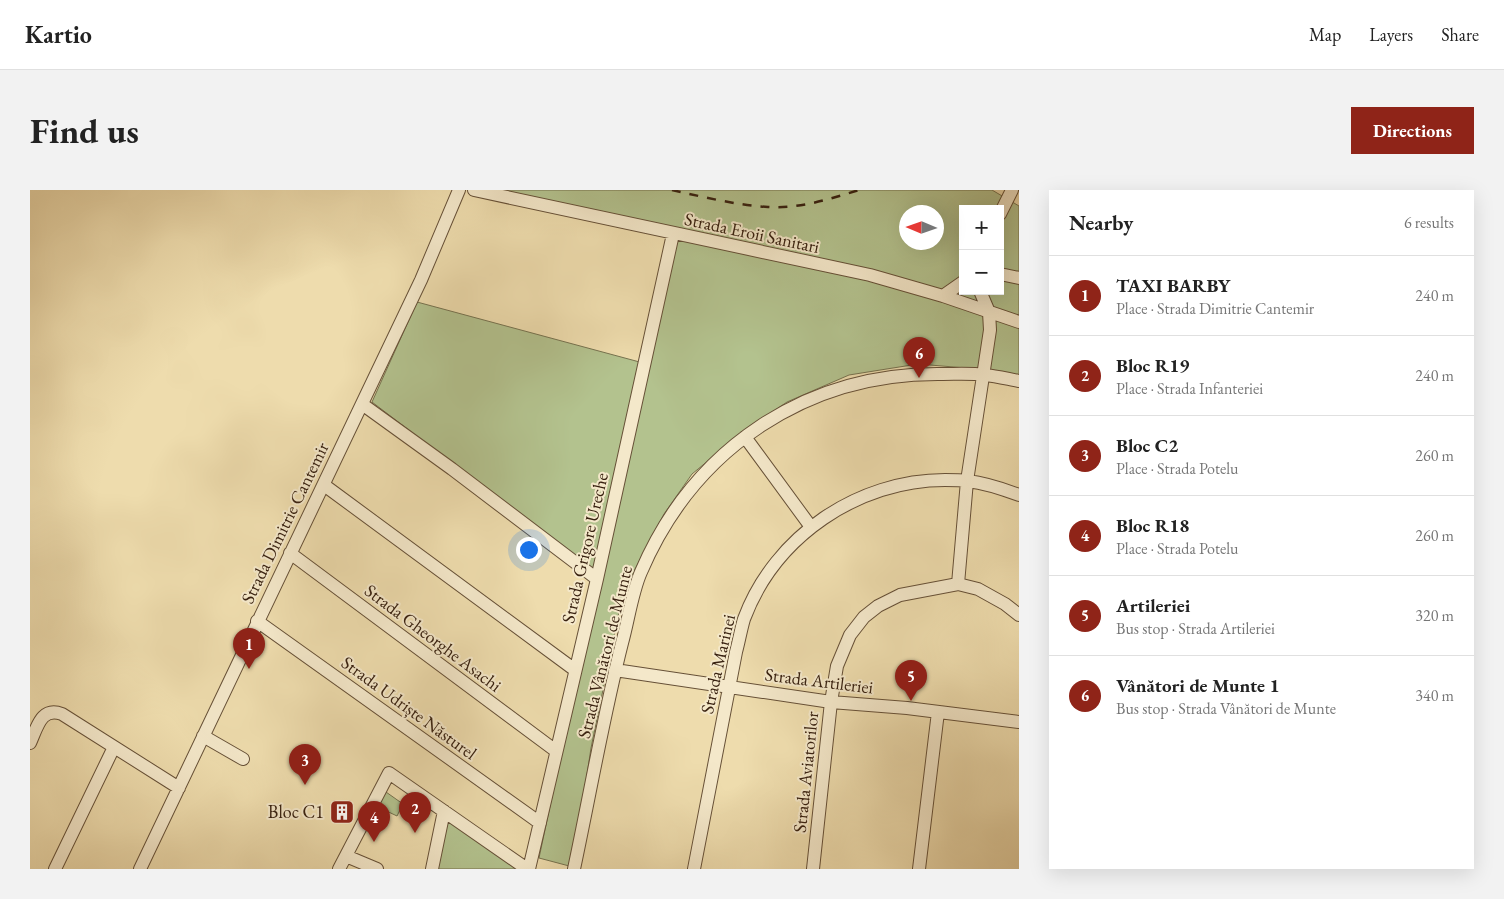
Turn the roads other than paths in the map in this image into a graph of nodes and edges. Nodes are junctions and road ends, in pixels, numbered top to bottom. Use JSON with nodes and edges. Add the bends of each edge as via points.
{"nodes":[{"id":1,"x":459,"y":190,"type":"edge"},
{"id":2,"x":474,"y":190,"type":"edge"},
{"id":3,"x":1012,"y":190,"type":"edge"},
{"id":4,"x":1004,"y":206,"type":"edge"},
{"id":5,"x":672,"y":234,"type":"junction"},
{"id":6,"x":1004,"y":275,"type":"edge"},
{"id":7,"x":1019,"y":278,"type":"edge"},
{"id":8,"x":959,"y":285,"type":"edge"},
{"id":9,"x":982,"y":295,"type":"edge"},
{"id":10,"x":942,"y":296,"type":"junction"},
{"id":11,"x":989,"y":312,"type":"junction"},
{"id":12,"x":1019,"y":322,"type":"edge"},
{"id":13,"x":984,"y":374,"type":"junction"},
{"id":14,"x":1019,"y":382,"type":"edge"},
{"id":15,"x":362,"y":404,"type":"junction"},
{"id":16,"x":745,"y":437,"type":"junction"},
{"id":17,"x":968,"y":481,"type":"junction"},
{"id":18,"x":324,"y":485,"type":"junction"},
{"id":19,"x":1019,"y":495,"type":"edge"},
{"id":20,"x":811,"y":526,"type":"junction"},
{"id":21,"x":290,"y":553,"type":"junction"},
{"id":22,"x":597,"y":579,"type":"junction"},
{"id":23,"x":958,"y":584,"type":"junction"},
{"id":24,"x":1019,"y":615,"type":"edge"},
{"id":25,"x":257,"y":621,"type":"junction"},
{"id":26,"x":575,"y":670,"type":"junction"},
{"id":27,"x":616,"y":670,"type":"junction"},
{"id":28,"x":730,"y":687,"type":"junction"},
{"id":29,"x":831,"y":702,"type":"junction"},
{"id":30,"x":938,"y":712,"type":"junction"},
{"id":31,"x":1019,"y":722,"type":"edge"},
{"id":32,"x":204,"y":736,"type":"junction"},
{"id":33,"x":30,"y":743,"type":"edge"},
{"id":34,"x":114,"y":747,"type":"junction"},
{"id":35,"x":556,"y":751,"type":"junction"},
{"id":36,"x":243,"y":758,"type":"dead end"},
{"id":37,"x":179,"y":788,"type":"junction"},
{"id":38,"x":444,"y":811,"type":"junction"},
{"id":39,"x":540,"y":823,"type":"junction"},
{"id":40,"x":346,"y":856,"type":"junction"},
{"id":41,"x":511,"y":864,"type":"edge"},
{"id":42,"x":55,"y":869,"type":"edge"},
{"id":43,"x":140,"y":869,"type":"edge"},
{"id":44,"x":339,"y":869,"type":"edge"},
{"id":45,"x":377,"y":869,"type":"edge"},
{"id":46,"x":432,"y":869,"type":"edge"},
{"id":47,"x":528,"y":869,"type":"edge"},
{"id":48,"x":574,"y":869,"type":"edge"},
{"id":49,"x":694,"y":869,"type":"edge"},
{"id":50,"x":813,"y":869,"type":"edge"},
{"id":51,"x":919,"y":869,"type":"edge"}],
"edges":[{"from":1,"to":15,"type":"street","name":"Strada Dimitrie Cantemir","via":[[421,280]]},
{"from":2,"to":5,"type":"street","name":"Strada Eroii Sanitari"},
{"from":3,"to":4,"type":"street"},
{"from":5,"to":10,"type":"street","name":"Strada Eroii Sanitari","via":[[870,275]]},
{"from":5,"to":22,"type":"street","name":"Strada Grigore Ureche"},
{"from":6,"to":7,"type":"street"},
{"from":8,"to":10,"type":"street"},
{"from":9,"to":11,"type":"street"},
{"from":10,"to":11,"type":"street","name":"Strada Eroii Sanitari"},
{"from":11,"to":12,"type":"street","name":"Strada Eroii Sanitari"},
{"from":11,"to":13,"type":"street"},
{"from":13,"to":14,"type":"street","name":"Strada Vânători de Munte"},
{"from":13,"to":16,"type":"street","name":"Strada Vânători de Munte","via":[[916,373],[841,387],[775,416]]},
{"from":13,"to":17,"type":"street"},
{"from":15,"to":18,"type":"street","name":"Strada Dimitrie Cantemir"},
{"from":15,"to":22,"type":"street"},
{"from":16,"to":20,"type":"street"},
{"from":16,"to":27,"type":"street","name":"Strada Vânători de Munte","via":[[683,498],[659,535],[640,574]]},
{"from":17,"to":19,"type":"street","name":"Strada Marinei"},
{"from":17,"to":20,"type":"street","name":"Strada Marinei","via":[[923,480],[870,493]]},
{"from":17,"to":23,"type":"street"},
{"from":18,"to":21,"type":"street","name":"Strada Dimitrie Cantemir"},
{"from":18,"to":26,"type":"street"},
{"from":20,"to":28,"type":"street","name":"Strada Marinei","via":[[778,561],[759,589],[744,619]]},
{"from":21,"to":25,"type":"street","name":"Strada Dimitrie Cantemir"},
{"from":21,"to":35,"type":"street","name":"Strada Gheorghe Asachi"},
{"from":22,"to":26,"type":"street","name":"Strada Grigore Ureche"},
{"from":23,"to":24,"type":"street","name":"Strada Aviatorilor","via":[[978,589]]},
{"from":23,"to":29,"type":"street","name":"Strada Aviatorilor","via":[[900,595],[864,617],[850,635],[837,666]]},
{"from":25,"to":32,"type":"street","name":"Strada Dimitrie Cantemir"},
{"from":25,"to":39,"type":"street","name":"Strada Udriște Năsturel"},
{"from":26,"to":35,"type":"street","name":"Strada Grigore Ureche"},
{"from":27,"to":28,"type":"street","name":"Strada Artileriei"},
{"from":27,"to":48,"type":"street","name":"Strada Vânători de Munte"},
{"from":28,"to":29,"type":"street","name":"Strada Artileriei"},
{"from":28,"to":49,"type":"street","name":"Strada Marinei"},
{"from":29,"to":30,"type":"street","name":"Strada Artileriei"},
{"from":29,"to":50,"type":"street","name":"Strada Aviatorilor"},
{"from":30,"to":31,"type":"street","name":"Strada Artileriei"},
{"from":30,"to":51,"type":"street"},
{"from":32,"to":36,"type":"street"},
{"from":32,"to":37,"type":"street","name":"Strada Dimitrie Cantemir"},
{"from":33,"to":34,"type":"street","via":[[44,716],[56,712]]},
{"from":34,"to":37,"type":"street"},
{"from":34,"to":42,"type":"street"},
{"from":35,"to":39,"type":"street","name":"Strada Grigore Ureche"},
{"from":37,"to":43,"type":"street","name":"Strada Dimitrie Cantemir"},
{"from":38,"to":40,"type":"street","via":[[389,773]]},
{"from":38,"to":41,"type":"street"},
{"from":38,"to":46,"type":"street"},
{"from":39,"to":47,"type":"street","name":"Strada Grigore Ureche"},
{"from":40,"to":44,"type":"street"},
{"from":40,"to":45,"type":"street"},
{"from":41,"to":47,"type":"street"}]}
